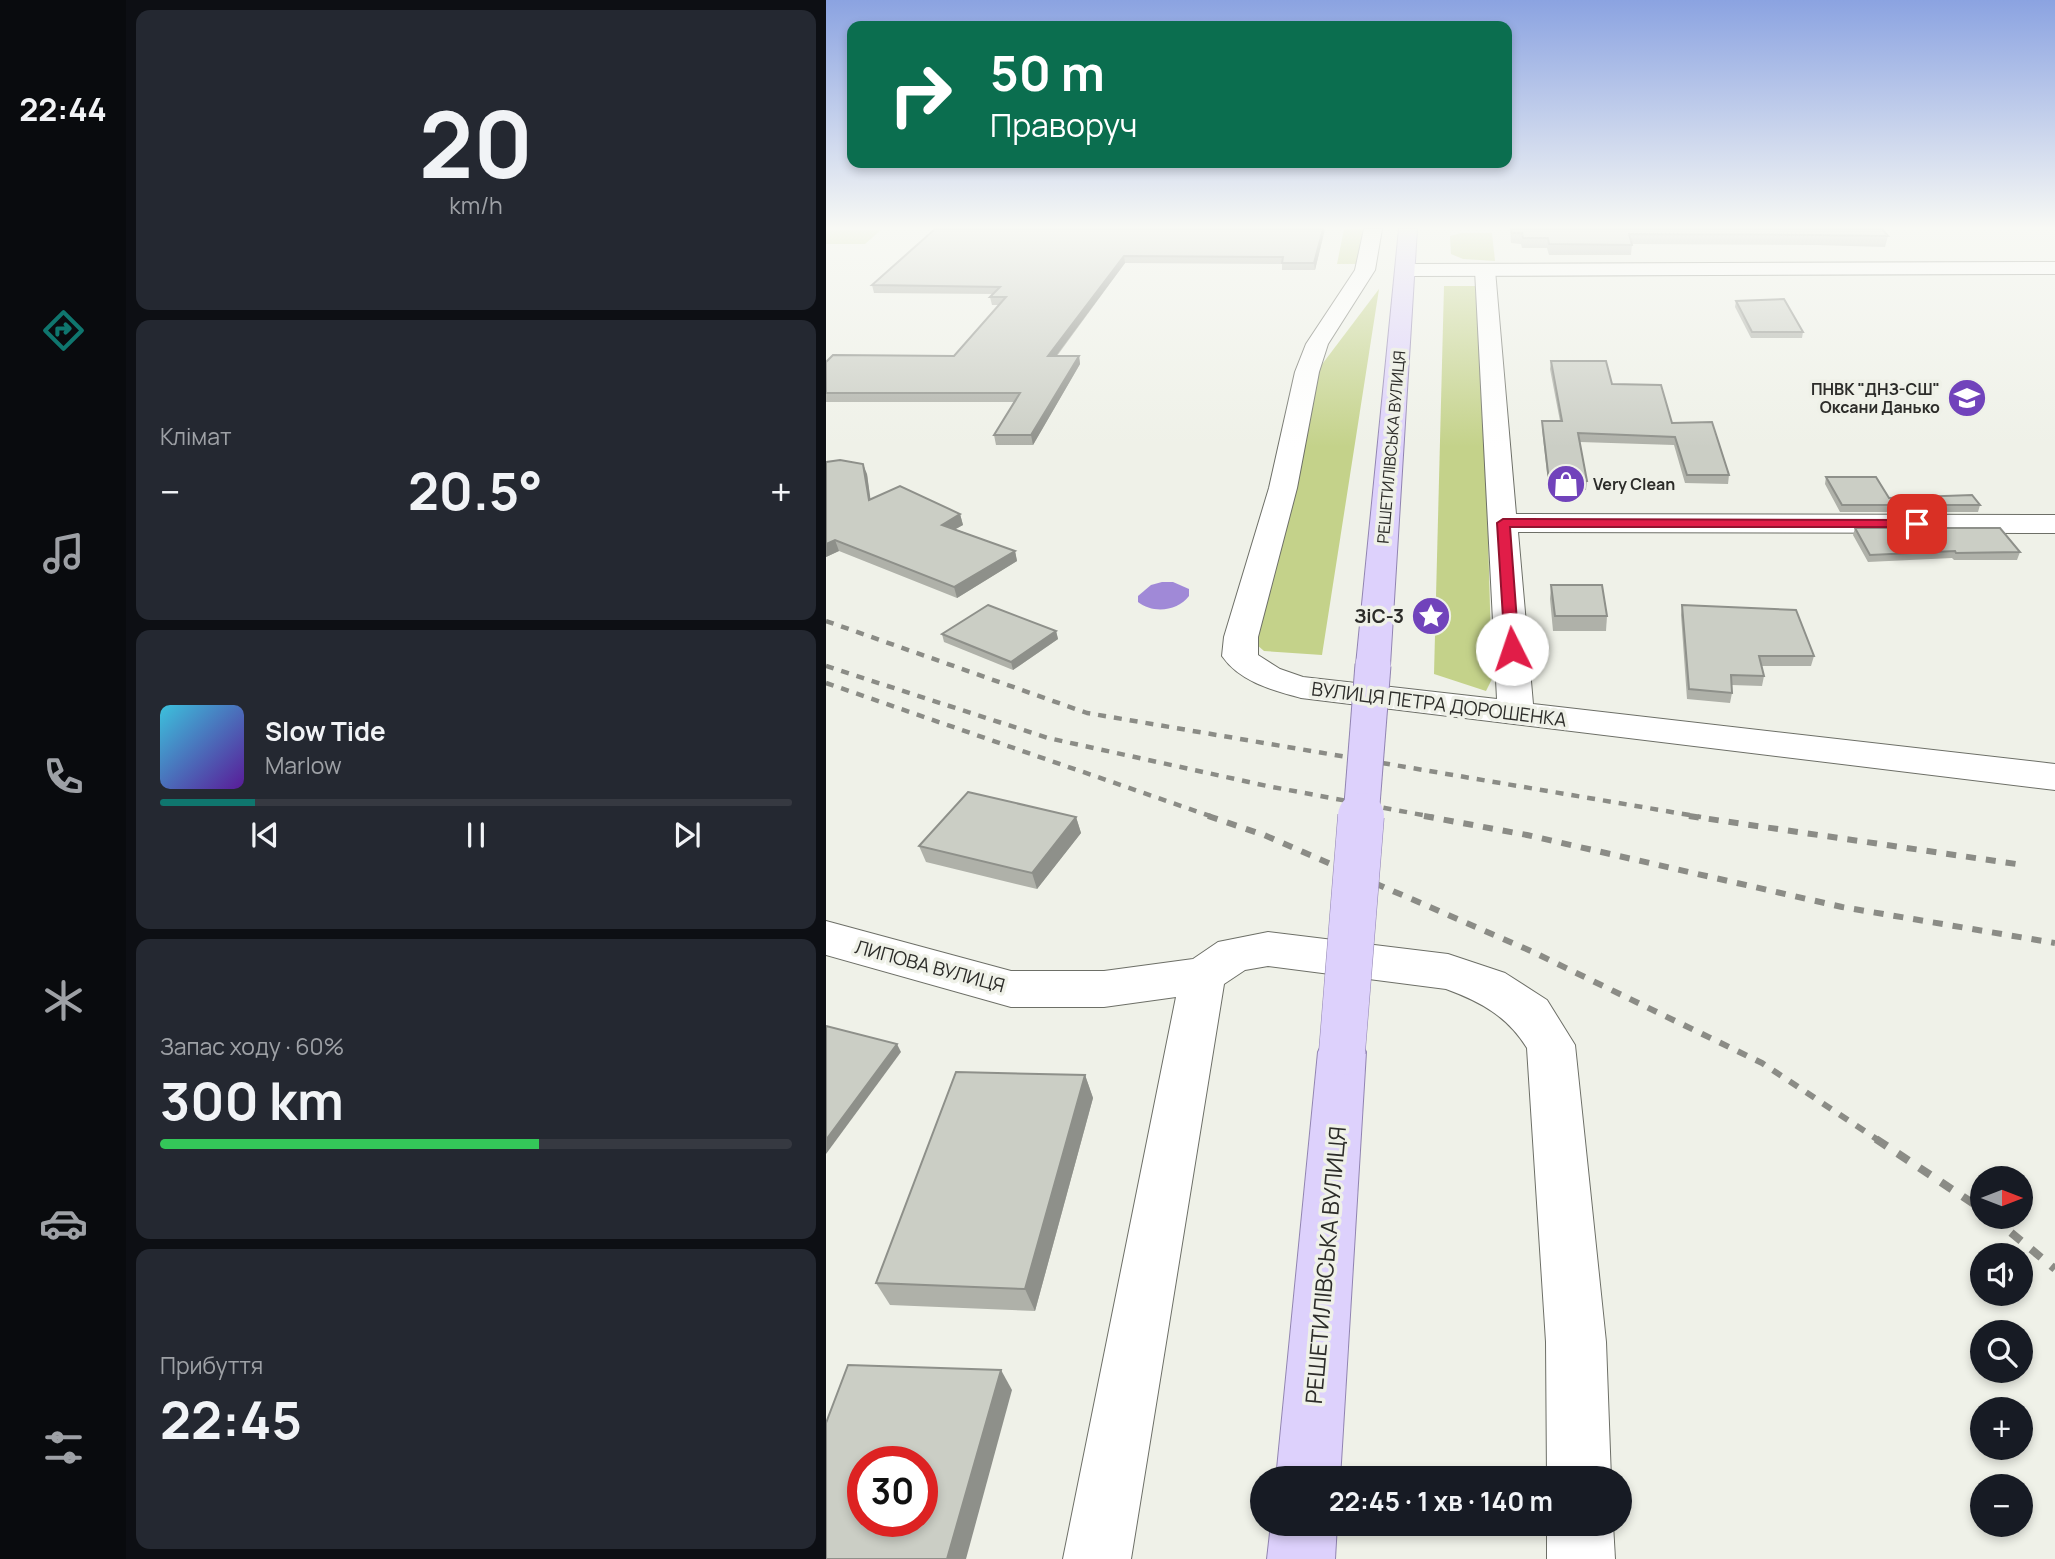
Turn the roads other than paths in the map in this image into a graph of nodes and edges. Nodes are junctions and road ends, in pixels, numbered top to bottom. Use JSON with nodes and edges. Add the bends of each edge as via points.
{"nodes":[{"id":1,"x":1345,"y":302,"type":"edge"},
{"id":2,"x":1402,"y":302,"type":"edge"},
{"id":3,"x":1487,"y":302,"type":"edge"},
{"id":4,"x":1503,"y":523,"type":"junction"},
{"id":5,"x":2055,"y":524,"type":"edge"},
{"id":6,"x":1516,"y":713,"type":"junction"},
{"id":7,"x":2055,"y":777,"type":"edge"},
{"id":8,"x":826,"y":938,"type":"edge"},
{"id":9,"x":1203,"y":975,"type":"junction"},
{"id":10,"x":1309,"y":1466,"type":"edge"},
{"id":11,"x":1579,"y":1466,"type":"edge"},
{"id":12,"x":1303,"y":1536,"type":"edge"},
{"id":13,"x":1580,"y":1536,"type":"edge"},
{"id":14,"x":1097,"y":1559,"type":"edge"},
{"id":15,"x":1301,"y":1559,"type":"edge"},
{"id":16,"x":1581,"y":1559,"type":"edge"}],
"edges":[{"from":1,"to":6,"type":"street","name":"ВУЛИЦЯ ПЕТРА ДОРОШЕНКА","via":[[1317,344],[1307,372],[1283,488],[1239,656],[1258,672],[1301,687]]},
{"from":2,"to":10,"type":"main road","name":"РЕШЕТИЛІВСЬКА ВУЛИЦЯ","bridge":true},
{"from":3,"to":4,"type":"street"},
{"from":4,"to":5,"type":"street"},
{"from":4,"to":6,"type":"street"},
{"from":6,"to":7,"type":"street","name":"ВУЛИЦЯ ПЕТРА ДОРОШЕНКА"},
{"from":8,"to":9,"type":"street","name":"ЛИПОВА ВУЛИЦЯ","via":[[1011,989],[1104,989]]},
{"from":9,"to":11,"type":"street","via":[[1234,954],[1268,949],[1448,972],[1489,986],[1530,1013],[1552,1045],[1576,1342]]},
{"from":9,"to":14,"type":"street"},
{"from":12,"to":15,"type":"main road"},
{"from":13,"to":16,"type":"street"}]}
